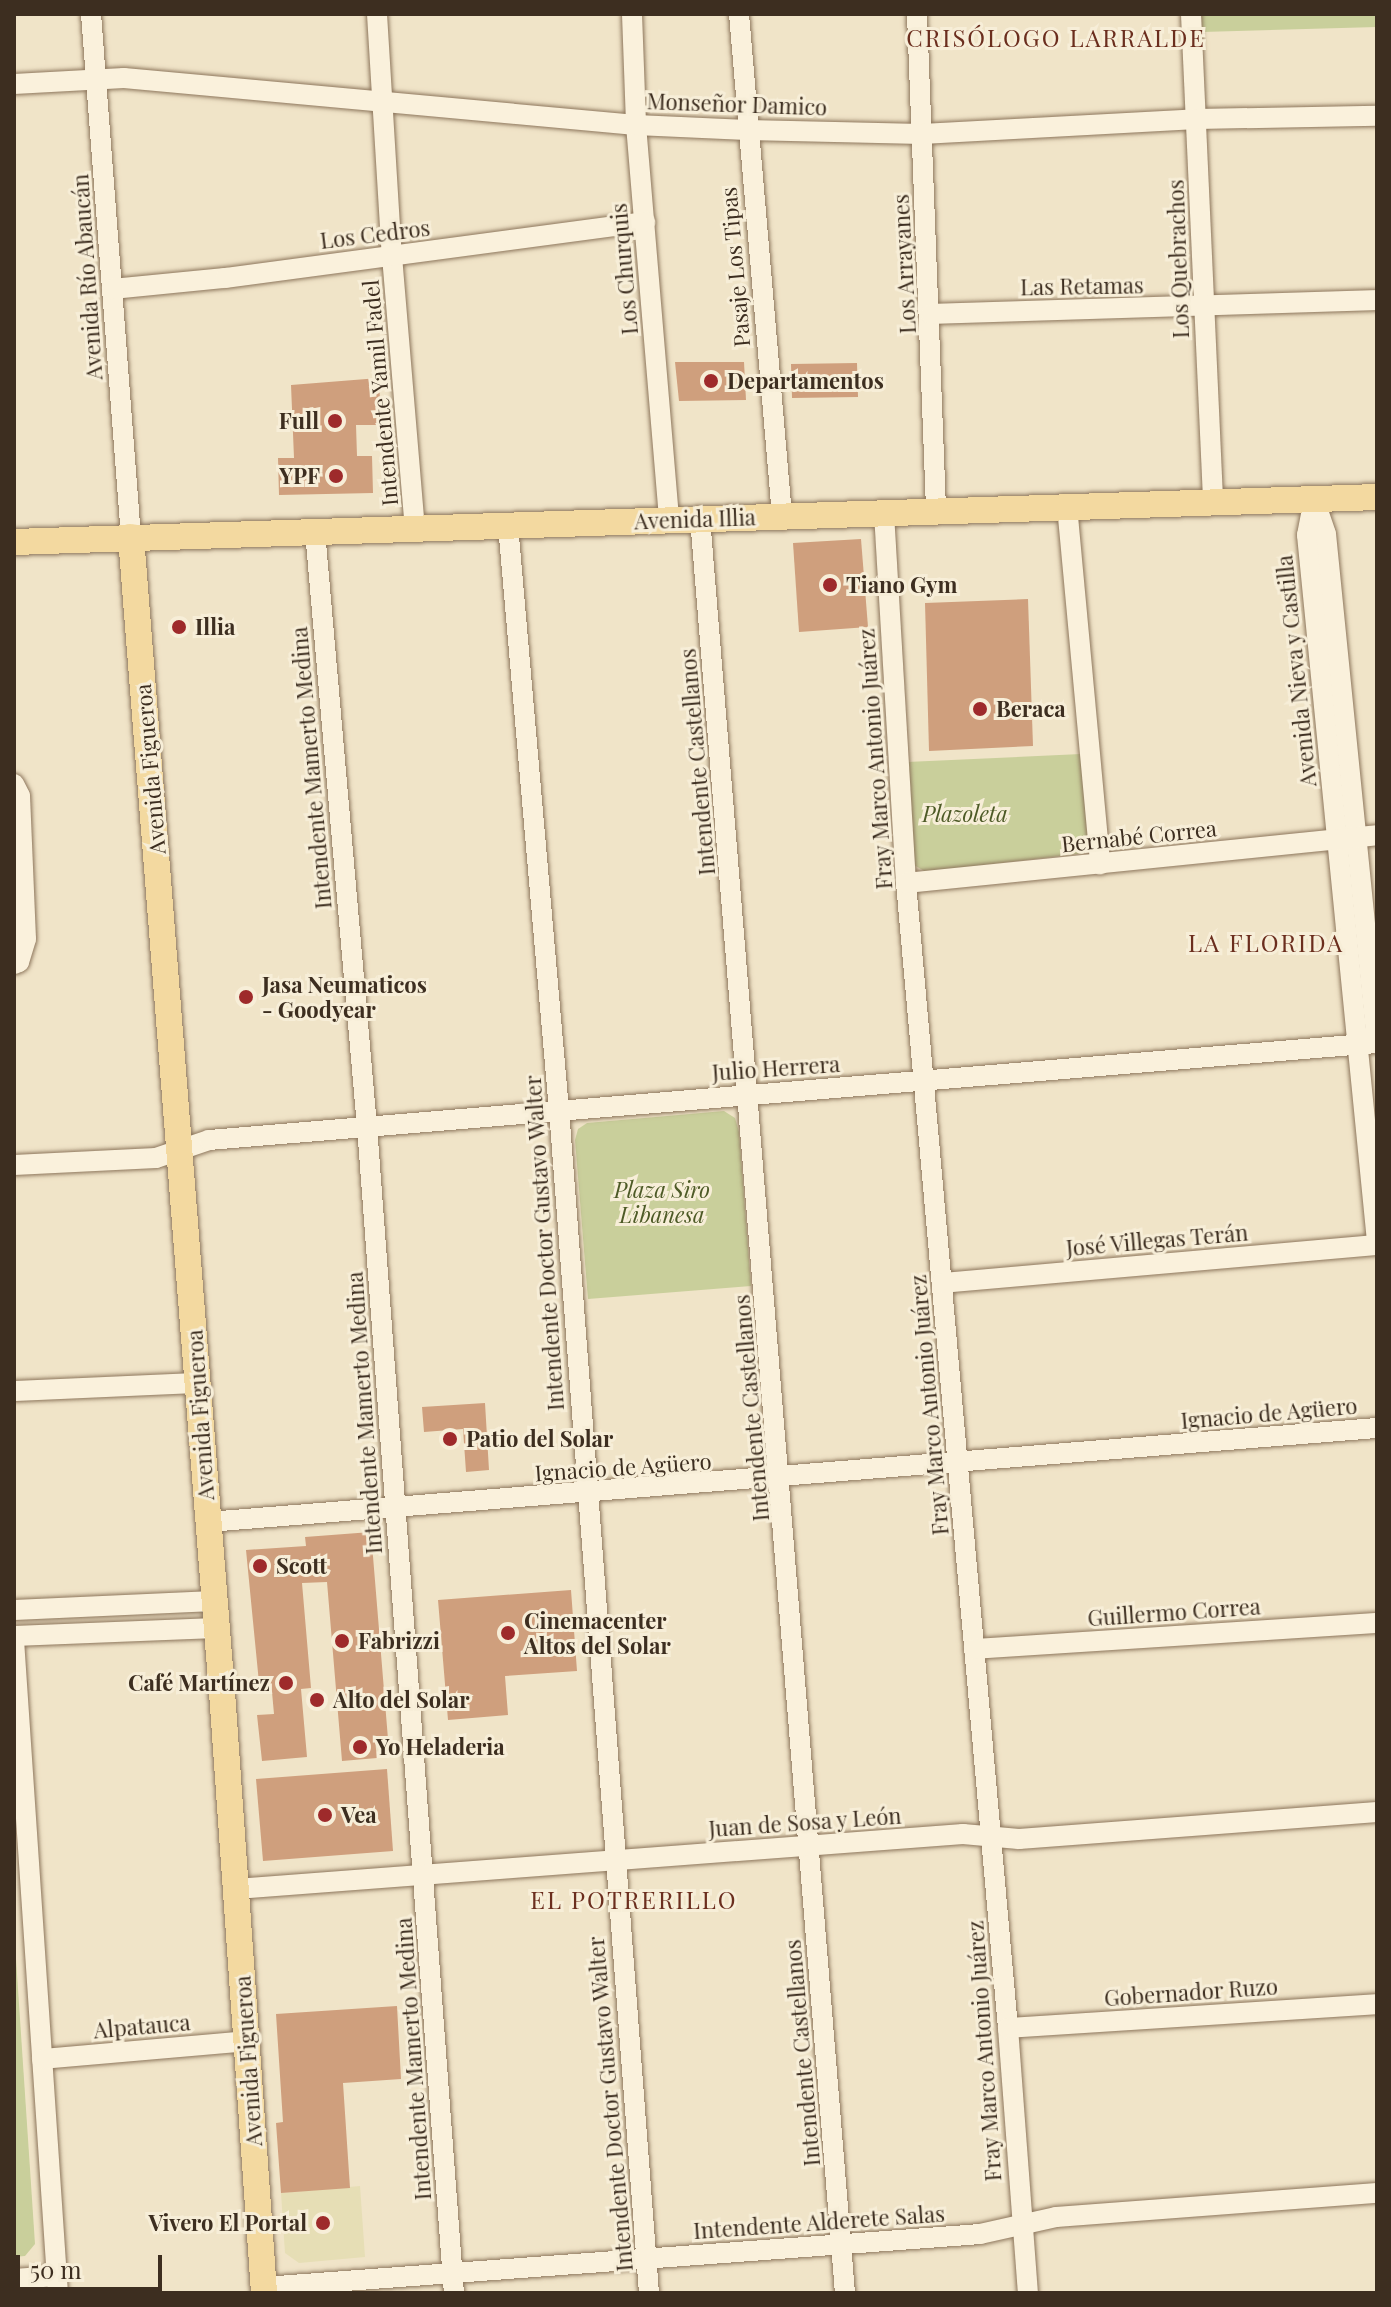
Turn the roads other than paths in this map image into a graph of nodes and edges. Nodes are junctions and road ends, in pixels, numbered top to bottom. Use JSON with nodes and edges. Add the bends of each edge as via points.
{"nodes":[{"id":1,"x":91,"y":14,"type":"edge"},
{"id":2,"x":377,"y":14,"type":"edge"},
{"id":3,"x":632,"y":14,"type":"edge"},
{"id":4,"x":739,"y":14,"type":"edge"},
{"id":5,"x":917,"y":14,"type":"edge"},
{"id":6,"x":1191,"y":14,"type":"edge"},
{"id":7,"x":96,"y":79,"type":"junction"},
{"id":8,"x":14,"y":84,"type":"edge"},
{"id":9,"x":384,"y":104,"type":"junction"},
{"id":10,"x":1377,"y":116,"type":"edge"},
{"id":11,"x":1197,"y":119,"type":"junction"},
{"id":12,"x":636,"y":125,"type":"junction"},
{"id":13,"x":747,"y":130,"type":"junction"},
{"id":14,"x":922,"y":134,"type":"junction"},
{"id":15,"x":645,"y":222,"type":"junction"},
{"id":16,"x":392,"y":256,"type":"junction"},
{"id":17,"x":112,"y":289,"type":"junction"},
{"id":18,"x":1377,"y":300,"type":"edge"},
{"id":19,"x":1203,"y":307,"type":"junction"},
{"id":20,"x":931,"y":314,"type":"junction"},
{"id":21,"x":1377,"y":497,"type":"edge"},
{"id":22,"x":1314,"y":499,"type":"junction"},
{"id":23,"x":1213,"y":502,"type":"junction"},
{"id":24,"x":1067,"y":506,"type":"junction"},
{"id":25,"x":936,"y":511,"type":"junction"},
{"id":26,"x":884,"y":513,"type":"junction"},
{"id":27,"x":782,"y":516,"type":"junction"},
{"id":28,"x":700,"y":518,"type":"junction"},
{"id":29,"x":669,"y":519,"type":"junction"},
{"id":30,"x":508,"y":525,"type":"junction"},
{"id":31,"x":415,"y":528,"type":"junction"},
{"id":32,"x":315,"y":531,"type":"junction"},
{"id":33,"x":131,"y":537,"type":"junction"},
{"id":34,"x":14,"y":542,"type":"edge"},
{"id":35,"x":14,"y":784,"type":"edge"},
{"id":36,"x":1357,"y":837,"type":"edge"},
{"id":37,"x":1100,"y":864,"type":"junction"},
{"id":38,"x":906,"y":883,"type":"junction"},
{"id":39,"x":17,"y":963,"type":"edge"},
{"id":40,"x":1371,"y":1044,"type":"edge"},
{"id":41,"x":924,"y":1081,"type":"junction"},
{"id":42,"x":749,"y":1094,"type":"junction"},
{"id":43,"x":559,"y":1110,"type":"junction"},
{"id":44,"x":367,"y":1126,"type":"junction"},
{"id":45,"x":180,"y":1150,"type":"junction"},
{"id":46,"x":14,"y":1165,"type":"edge"},
{"id":47,"x":1377,"y":1243,"type":"edge"},
{"id":48,"x":942,"y":1283,"type":"junction"},
{"id":49,"x":197,"y":1383,"type":"junction"},
{"id":50,"x":14,"y":1391,"type":"edge"},
{"id":51,"x":1377,"y":1428,"type":"edge"},
{"id":52,"x":958,"y":1463,"type":"junction"},
{"id":53,"x":781,"y":1478,"type":"junction"},
{"id":54,"x":587,"y":1493,"type":"junction"},
{"id":55,"x":395,"y":1509,"type":"junction"},
{"id":56,"x":208,"y":1522,"type":"junction"},
{"id":57,"x":14,"y":1610,"type":"edge"},
{"id":58,"x":215,"y":1614,"type":"junction"},
{"id":59,"x":1377,"y":1623,"type":"edge"},
{"id":60,"x":14,"y":1638,"type":"edge"},
{"id":61,"x":974,"y":1649,"type":"junction"},
{"id":62,"x":1377,"y":1812,"type":"edge"},
{"id":63,"x":990,"y":1836,"type":"junction"},
{"id":64,"x":810,"y":1845,"type":"junction"},
{"id":65,"x":21,"y":1851,"type":"edge"},
{"id":66,"x":615,"y":1860,"type":"junction"},
{"id":67,"x":424,"y":1874,"type":"junction"},
{"id":68,"x":236,"y":1889,"type":"junction"},
{"id":69,"x":1377,"y":2004,"type":"edge"},
{"id":70,"x":1008,"y":2028,"type":"junction"},
{"id":71,"x":247,"y":2041,"type":"junction"},
{"id":72,"x":42,"y":2059,"type":"junction"},
{"id":73,"x":1377,"y":2193,"type":"edge"},
{"id":74,"x":1021,"y":2225,"type":"junction"},
{"id":75,"x":841,"y":2243,"type":"junction"},
{"id":76,"x":646,"y":2259,"type":"junction"},
{"id":77,"x":452,"y":2272,"type":"junction"},
{"id":78,"x":14,"y":2279,"type":"edge"},
{"id":79,"x":58,"y":2285,"type":"edge"},
{"id":80,"x":264,"y":2290,"type":"edge"},
{"id":81,"x":454,"y":2293,"type":"edge"},
{"id":82,"x":649,"y":2293,"type":"edge"},
{"id":83,"x":845,"y":2293,"type":"edge"},
{"id":84,"x":1028,"y":2293,"type":"edge"}],
"edges":[{"from":1,"to":7,"type":"street","name":"Avenida Río Abaucán"},
{"from":2,"to":9,"type":"street","name":"Intendente Yamil Fadel"},
{"from":3,"to":12,"type":"street","name":"Los Churquis"},
{"from":4,"to":13,"type":"street","name":"Pasaje Los Tipas"},
{"from":5,"to":14,"type":"street","name":"Los Arrayanes"},
{"from":6,"to":11,"type":"street","name":"Los Quebrachos"},
{"from":7,"to":8,"type":"street","name":"Monseñor Damico"},
{"from":7,"to":9,"type":"street","name":"Monseñor Damico"},
{"from":7,"to":17,"type":"street","name":"Avenida Río Abaucán"},
{"from":9,"to":12,"type":"street","name":"Monseñor Damico"},
{"from":9,"to":16,"type":"street","name":"Intendente Yamil Fadel"},
{"from":10,"to":11,"type":"street","name":"Monseñor Damico"},
{"from":11,"to":14,"type":"street","name":"Monseñor Damico"},
{"from":11,"to":19,"type":"street","name":"Los Quebrachos"},
{"from":12,"to":13,"type":"street","name":"Monseñor Damico"},
{"from":12,"to":15,"type":"street","name":"Los Churquis"},
{"from":13,"to":14,"type":"street","name":"Monseñor Damico"},
{"from":13,"to":27,"type":"street","name":"Pasaje Los Tipas"},
{"from":14,"to":20,"type":"street","name":"Los Arrayanes"},
{"from":15,"to":16,"type":"street","name":"Los Cedros"},
{"from":15,"to":29,"type":"street","name":"Los Churquis"},
{"from":16,"to":17,"type":"street","name":"Los Cedros"},
{"from":16,"to":31,"type":"street","name":"Intendente Yamil Fadel"},
{"from":17,"to":33,"type":"street","name":"Avenida Río Abaucán"},
{"from":18,"to":19,"type":"street","name":"Las Retamas"},
{"from":19,"to":20,"type":"street","name":"Las Retamas"},
{"from":19,"to":23,"type":"street","name":"Los Quebrachos"},
{"from":20,"to":25,"type":"street","name":"Los Arrayanes"},
{"from":21,"to":22,"type":"main road","name":"Avenida Illia"},
{"from":22,"to":23,"type":"main road","name":"Avenida Illia"},
{"from":22,"to":36,"type":"street","name":"Avenida Nieva y Castilla","via":[[1326,534]]},
{"from":23,"to":24,"type":"main road","name":"Avenida Illia"},
{"from":24,"to":25,"type":"main road","name":"Avenida Illia"},
{"from":24,"to":37,"type":"street"},
{"from":25,"to":26,"type":"main road","name":"Avenida Illia"},
{"from":26,"to":27,"type":"main road","name":"Avenida Illia"},
{"from":26,"to":38,"type":"street","name":"Fray Marco Antonio Juárez"},
{"from":27,"to":28,"type":"main road","name":"Avenida Illia"},
{"from":28,"to":29,"type":"main road","name":"Avenida Illia"},
{"from":28,"to":42,"type":"street","name":"Intendente Castellanos"},
{"from":29,"to":30,"type":"main road","name":"Avenida Illia"},
{"from":30,"to":31,"type":"main road","name":"Avenida Illia"},
{"from":30,"to":43,"type":"street","name":"Intendente Doctor Gustavo Walter"},
{"from":31,"to":32,"type":"main road","name":"Avenida Illia"},
{"from":32,"to":33,"type":"main road","name":"Avenida Illia"},
{"from":32,"to":44,"type":"street","name":"Intendente Mamerto Medina"},
{"from":33,"to":34,"type":"main road","name":"Avenida Illia"},
{"from":33,"to":45,"type":"main road","name":"Avenida Figueroa"},
{"from":35,"to":39,"type":"street","via":[[20,796],[26,939]]},
{"from":36,"to":37,"type":"street","name":"Bernabé Correa"},
{"from":36,"to":40,"type":"street","name":"Avenida Nieva y Castilla"},
{"from":37,"to":38,"type":"street","name":"Bernabé Correa"},
{"from":38,"to":41,"type":"street","name":"Fray Marco Antonio Juárez"},
{"from":40,"to":41,"type":"street","name":"Julio Herrera"},
{"from":40,"to":47,"type":"street","name":"Avenida Nieva y Castilla"},
{"from":41,"to":42,"type":"street","name":"Julio Herrera"},
{"from":41,"to":48,"type":"street","name":"Fray Marco Antonio Juárez"},
{"from":42,"to":43,"type":"street","name":"Julio Herrera"},
{"from":42,"to":53,"type":"street","name":"Intendente Castellanos"},
{"from":43,"to":44,"type":"street","name":"Julio Herrera"},
{"from":43,"to":54,"type":"street","name":"Intendente Doctor Gustavo Walter"},
{"from":44,"to":45,"type":"street","name":"Julio Herrera","via":[[209,1140]]},
{"from":44,"to":55,"type":"street","name":"Intendente Mamerto Medina"},
{"from":45,"to":46,"type":"street","name":"Julio Herrera","via":[[156,1158]]},
{"from":45,"to":49,"type":"main road","name":"Avenida Figueroa"},
{"from":47,"to":48,"type":"street","name":"José Villegas Terán"},
{"from":48,"to":52,"type":"street","name":"Fray Marco Antonio Juárez"},
{"from":49,"to":50,"type":"street"},
{"from":49,"to":56,"type":"main road","name":"Avenida Figueroa"},
{"from":51,"to":52,"type":"street","name":"Ignacio de Agüero"},
{"from":52,"to":53,"type":"street","name":"Ignacio de Agüero"},
{"from":52,"to":61,"type":"street","name":"Fray Marco Antonio Juárez"},
{"from":53,"to":54,"type":"street","name":"Ignacio de Agüero"},
{"from":53,"to":64,"type":"street","name":"Intendente Castellanos"},
{"from":54,"to":55,"type":"street","name":"Ignacio de Agüero"},
{"from":54,"to":66,"type":"street","name":"Intendente Doctor Gustavo Walter"},
{"from":55,"to":56,"type":"street","name":"Ignacio de Agüero"},
{"from":55,"to":67,"type":"street","name":"Intendente Mamerto Medina"},
{"from":56,"to":58,"type":"main road","name":"Avenida Figueroa"},
{"from":57,"to":58,"type":"street"},
{"from":58,"to":60,"type":"street"},
{"from":58,"to":68,"type":"main road","name":"Avenida Figueroa"},
{"from":59,"to":61,"type":"street","name":"Guillermo Correa"},
{"from":60,"to":65,"type":"street"},
{"from":61,"to":63,"type":"street","name":"Fray Marco Antonio Juárez"},
{"from":62,"to":63,"type":"street","name":"Juan de Sosa y León","via":[[1019,1839]]},
{"from":63,"to":64,"type":"street","name":"Juan de Sosa y León"},
{"from":63,"to":70,"type":"street","name":"Fray Marco Antonio Juárez"},
{"from":64,"to":66,"type":"street","name":"Juan de Sosa y León"},
{"from":64,"to":75,"type":"street","name":"Intendente Castellanos"},
{"from":65,"to":72,"type":"street"},
{"from":66,"to":67,"type":"street","name":"Juan de Sosa y León"},
{"from":66,"to":76,"type":"street","name":"Intendente Doctor Gustavo Walter"},
{"from":67,"to":68,"type":"street","name":"Juan de Sosa y León"},
{"from":67,"to":77,"type":"street","name":"Intendente Mamerto Medina"},
{"from":68,"to":71,"type":"main road","name":"Avenida Figueroa"},
{"from":69,"to":70,"type":"street","name":"Gobernador Ruzo"},
{"from":70,"to":74,"type":"street","name":"Fray Marco Antonio Juárez"},
{"from":71,"to":72,"type":"street","name":"Alpatauca"},
{"from":71,"to":80,"type":"main road","name":"Avenida Figueroa"},
{"from":72,"to":79,"type":"street"},
{"from":73,"to":74,"type":"street","name":"Intendente Alderete Salas","via":[[1056,2217]]},
{"from":74,"to":75,"type":"street","name":"Intendente Alderete Salas","via":[[980,2234]]},
{"from":74,"to":84,"type":"street","name":"Fray Marco Antonio Juárez"},
{"from":75,"to":76,"type":"street","name":"Intendente Alderete Salas"},
{"from":75,"to":83,"type":"street","name":"Intendente Castellanos"},
{"from":76,"to":77,"type":"street","name":"Intendente Alderete Salas"},
{"from":76,"to":82,"type":"street","name":"Intendente Doctor Gustavo Walter"},
{"from":77,"to":80,"type":"street","name":"Intendente Alderete Salas"},
{"from":77,"to":81,"type":"street","name":"Intendente Mamerto Medina"},
{"from":78,"to":79,"type":"street"}]}
